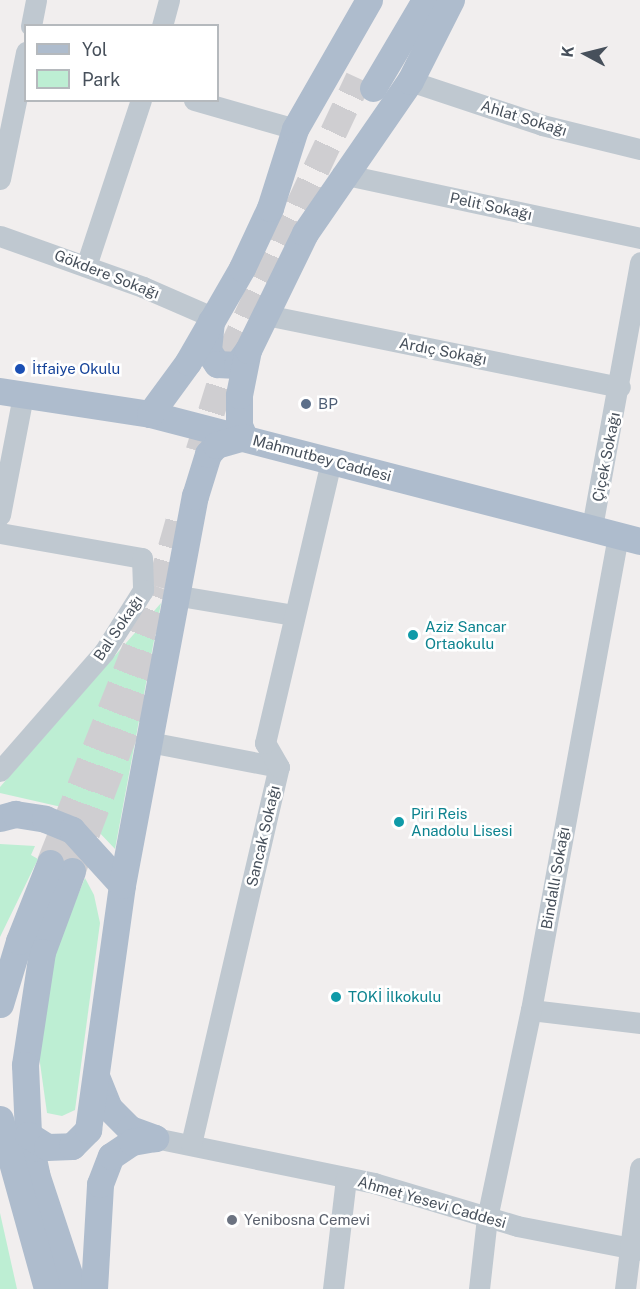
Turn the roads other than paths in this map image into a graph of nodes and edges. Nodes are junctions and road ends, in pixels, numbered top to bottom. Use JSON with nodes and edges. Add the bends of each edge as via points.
{"nodes":[{"id":1,"x":36,"y":0,"type":"edge"},
{"id":2,"x":170,"y":0,"type":"edge"},
{"id":3,"x":369,"y":0,"type":"edge"},
{"id":4,"x":405,"y":0,"type":"edge"},
{"id":5,"x":425,"y":0,"type":"edge"},
{"id":6,"x":451,"y":0,"type":"edge"},
{"id":7,"x":31,"y":24,"type":"edge"},
{"id":8,"x":163,"y":24,"type":"edge"},
{"id":9,"x":24,"y":62,"type":"edge"},
{"id":10,"x":410,"y":81,"type":"junction"},
{"id":11,"x":140,"y":102,"type":"edge"},
{"id":12,"x":201,"y":102,"type":"edge"},
{"id":13,"x":295,"y":129,"type":"junction"},
{"id":14,"x":640,"y":149,"type":"edge"},
{"id":15,"x":342,"y":174,"type":"junction"},
{"id":16,"x":0,"y":177,"type":"edge"},
{"id":17,"x":0,"y":236,"type":"edge"},
{"id":18,"x":640,"y":238,"type":"edge"},
{"id":19,"x":640,"y":262,"type":"edge"},
{"id":20,"x":86,"y":266,"type":"junction"},
{"id":21,"x":266,"y":315,"type":"junction"},
{"id":22,"x":212,"y":317,"type":"junction"},
{"id":23,"x":248,"y":350,"type":"junction"},
{"id":24,"x":620,"y":387,"type":"junction"},
{"id":25,"x":12,"y":393,"type":"edge"},
{"id":26,"x":150,"y":414,"type":"junction"},
{"id":27,"x":244,"y":437,"type":"junction"},
{"id":28,"x":331,"y":461,"type":"junction"},
{"id":29,"x":0,"y":515,"type":"edge"},
{"id":30,"x":592,"y":527,"type":"junction"},
{"id":31,"x":0,"y":533,"type":"edge"},
{"id":32,"x":629,"y":539,"type":"edge"},
{"id":33,"x":174,"y":595,"type":"junction"},
{"id":34,"x":294,"y":615,"type":"junction"},
{"id":35,"x":149,"y":742,"type":"junction"},
{"id":36,"x":279,"y":767,"type":"junction"},
{"id":37,"x":0,"y":771,"type":"edge"},
{"id":38,"x":0,"y":818,"type":"edge"},
{"id":39,"x":122,"y":885,"type":"junction"},
{"id":40,"x":0,"y":1004,"type":"edge"},
{"id":41,"x":531,"y":1010,"type":"junction"},
{"id":42,"x":640,"y":1023,"type":"edge"},
{"id":43,"x":95,"y":1072,"type":"junction"},
{"id":44,"x":0,"y":1121,"type":"edge"},
{"id":45,"x":28,"y":1135,"type":"junction"},
{"id":46,"x":154,"y":1138,"type":"junction"},
{"id":47,"x":191,"y":1144,"type":"junction"},
{"id":48,"x":640,"y":1168,"type":"edge"},
{"id":49,"x":346,"y":1178,"type":"junction"},
{"id":50,"x":486,"y":1218,"type":"junction"},
{"id":51,"x":635,"y":1249,"type":"edge"},
{"id":52,"x":47,"y":1289,"type":"edge"},
{"id":53,"x":74,"y":1289,"type":"edge"},
{"id":54,"x":94,"y":1289,"type":"edge"},
{"id":55,"x":333,"y":1289,"type":"edge"},
{"id":56,"x":479,"y":1289,"type":"edge"},
{"id":57,"x":626,"y":1289,"type":"edge"}],
"edges":[{"from":1,"to":7,"type":"street"},
{"from":2,"to":8,"type":"street"},
{"from":3,"to":13,"type":"main road"},
{"from":4,"to":5,"type":"main road","via":[[366,83]]},
{"from":6,"to":10,"type":"main road"},
{"from":9,"to":16,"type":"street"},
{"from":10,"to":14,"type":"street","name":"Ahlat Sokağı","via":[[542,125]]},
{"from":10,"to":15,"type":"main road","via":[[367,145]]},
{"from":11,"to":20,"type":"street"},
{"from":12,"to":13,"type":"street"},
{"from":13,"to":22,"type":"main road","via":[[270,208],[242,268]]},
{"from":15,"to":18,"type":"street","name":"Pelit Sokağı"},
{"from":15,"to":21,"type":"main road","via":[[305,233]]},
{"from":17,"to":20,"type":"street","name":"Gökdere Sokağı"},
{"from":19,"to":24,"type":"street","name":"Çiçek Sokağı"},
{"from":20,"to":22,"type":"street","name":"Gökdere Sokağı"},
{"from":21,"to":23,"type":"main road"},
{"from":21,"to":24,"type":"street","name":"Ardıç Sokağı"},
{"from":22,"to":23,"type":"main road","via":[[208,351],[216,364],[237,365]]},
{"from":22,"to":26,"type":"main road","via":[[188,363]]},
{"from":23,"to":27,"type":"main road","via":[[238,395],[239,424]]},
{"from":24,"to":30,"type":"street","name":"Çiçek Sokağı"},
{"from":25,"to":26,"type":"main road","name":"Mahmutbey Caddesi"},
{"from":25,"to":29,"type":"street"},
{"from":26,"to":27,"type":"main road","name":"Mahmutbey Caddesi"},
{"from":27,"to":28,"type":"main road","name":"Mahmutbey Caddesi"},
{"from":27,"to":33,"type":"main road","via":[[226,439],[208,454]]},
{"from":28,"to":30,"type":"main road","name":"Mahmutbey Caddesi"},
{"from":28,"to":34,"type":"street","name":"Sancak Sokağı"},
{"from":30,"to":32,"type":"main road","name":"Mahmutbey Caddesi"},
{"from":31,"to":37,"type":"street","name":"Bal Sokağı","via":[[142,558],[143,590],[104,652]]},
{"from":32,"to":41,"type":"street","name":"Bindallı Sokağı"},
{"from":33,"to":34,"type":"street"},
{"from":33,"to":35,"type":"main road"},
{"from":34,"to":36,"type":"street","name":"Sancak Sokağı","via":[[264,743]]},
{"from":35,"to":36,"type":"street"},
{"from":35,"to":39,"type":"main road"},
{"from":36,"to":47,"type":"street","name":"Sancak Sokağı"},
{"from":38,"to":39,"type":"main road","via":[[15,814],[45,819],[72,830]]},
{"from":39,"to":43,"type":"main road"},
{"from":40,"to":45,"type":"main road","via":[[19,941],[61,867],[31,1003],[25,1065]]},
{"from":41,"to":42,"type":"street"},
{"from":41,"to":50,"type":"street","name":"Bindallı Sokağı"},
{"from":43,"to":45,"type":"main road","via":[[88,1130],[72,1146],[47,1147]]},
{"from":43,"to":46,"type":"main road","via":[[109,1108],[130,1129]]},
{"from":44,"to":52,"type":"main road"},
{"from":45,"to":53,"type":"main road","via":[[36,1174]]},
{"from":46,"to":47,"type":"street","name":"Ahmet Yesevi Caddesi"},
{"from":46,"to":54,"type":"main road","via":[[132,1142],[111,1156],[100,1184]]},
{"from":47,"to":49,"type":"street","name":"Ahmet Yesevi Caddesi"},
{"from":48,"to":51,"type":"street"},
{"from":49,"to":50,"type":"street","name":"Ahmet Yesevi Caddesi"},
{"from":49,"to":55,"type":"street"},
{"from":50,"to":51,"type":"street","name":"Ahmet Yesevi Caddesi"},
{"from":50,"to":56,"type":"street","name":"Bindallı Sokağı"},
{"from":51,"to":57,"type":"street"}]}
